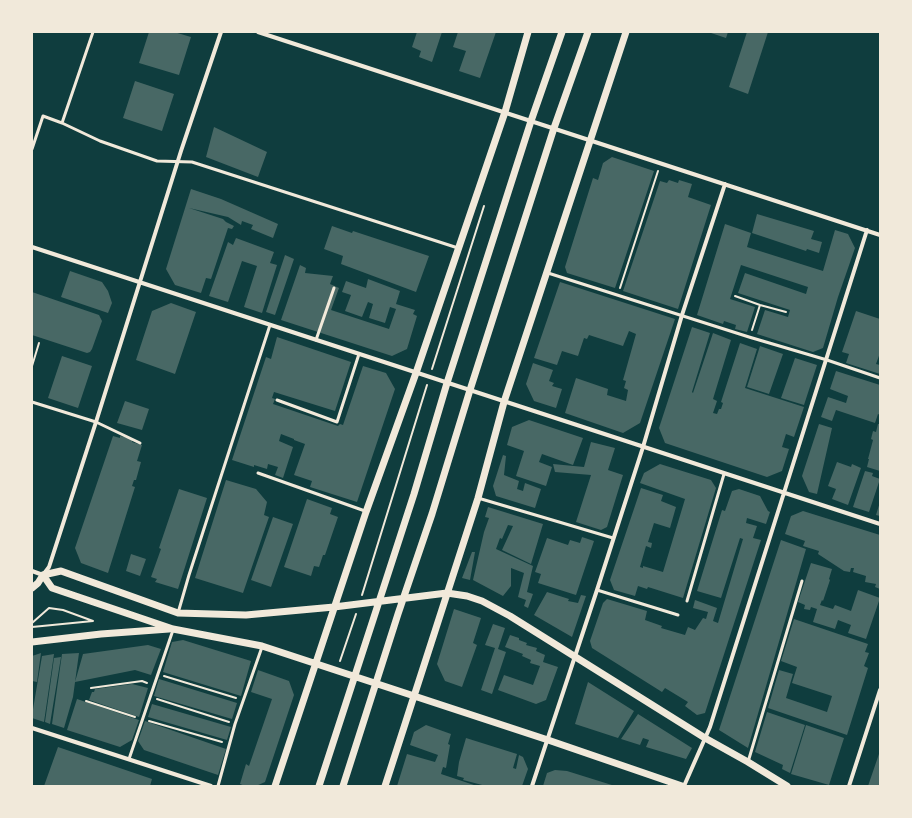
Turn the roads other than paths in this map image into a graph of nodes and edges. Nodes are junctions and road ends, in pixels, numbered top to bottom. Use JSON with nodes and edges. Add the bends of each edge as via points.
{"nodes":[{"id":1,"x":94,"y":32,"type":"edge"},
{"id":2,"x":221,"y":32,"type":"edge"},
{"id":3,"x":258,"y":32,"type":"edge"},
{"id":4,"x":528,"y":32,"type":"edge"},
{"id":5,"x":562,"y":32,"type":"edge"},
{"id":6,"x":588,"y":32,"type":"edge"},
{"id":7,"x":626,"y":32,"type":"edge"},
{"id":8,"x":505,"y":112,"type":"junction"},
{"id":9,"x":530,"y":121,"type":"junction"},
{"id":10,"x":62,"y":123,"type":"junction"},
{"id":11,"x":554,"y":128,"type":"junction"},
{"id":12,"x":590,"y":140,"type":"junction"},
{"id":13,"x":32,"y":149,"type":"edge"},
{"id":14,"x":178,"y":161,"type":"junction"},
{"id":15,"x":725,"y":184,"type":"junction"},
{"id":16,"x":867,"y":230,"type":"junction"},
{"id":17,"x":880,"y":235,"type":"edge"},
{"id":18,"x":32,"y":247,"type":"edge"},
{"id":19,"x":458,"y":248,"type":"junction"},
{"id":20,"x":548,"y":272,"type":"junction"},
{"id":21,"x":140,"y":282,"type":"junction"},
{"id":22,"x":334,"y":288,"type":"dead end"},
{"id":23,"x":682,"y":315,"type":"junction"},
{"id":24,"x":270,"y":325,"type":"junction"},
{"id":25,"x":316,"y":340,"type":"junction"},
{"id":26,"x":359,"y":354,"type":"junction"},
{"id":27,"x":826,"y":360,"type":"junction"},
{"id":28,"x":416,"y":373,"type":"junction"},
{"id":29,"x":880,"y":378,"type":"edge"},
{"id":30,"x":447,"y":383,"type":"junction"},
{"id":31,"x":470,"y":390,"type":"junction"},
{"id":32,"x":277,"y":400,"type":"dead end"},
{"id":33,"x":32,"y":402,"type":"edge"},
{"id":34,"x":504,"y":402,"type":"junction"},
{"id":35,"x":96,"y":422,"type":"junction"},
{"id":36,"x":140,"y":443,"type":"dead end"},
{"id":37,"x":643,"y":447,"type":"junction"},
{"id":38,"x":258,"y":473,"type":"dead end"},
{"id":39,"x":724,"y":474,"type":"junction"},
{"id":40,"x":784,"y":493,"type":"junction"},
{"id":41,"x":478,"y":498,"type":"junction"},
{"id":42,"x":366,"y":512,"type":"junction"},
{"id":43,"x":880,"y":524,"type":"edge"},
{"id":44,"x":613,"y":538,"type":"junction"},
{"id":45,"x":32,"y":572,"type":"edge"},
{"id":46,"x":43,"y":575,"type":"junction"},
{"id":47,"x":802,"y":581,"type":"dead end"},
{"id":48,"x":32,"y":588,"type":"edge"},
{"id":49,"x":597,"y":590,"type":"junction"},
{"id":50,"x":447,"y":593,"type":"junction"},
{"id":51,"x":403,"y":598,"type":"junction"},
{"id":52,"x":379,"y":601,"type":"junction"},
{"id":53,"x":687,"y":601,"type":"dead end"},
{"id":54,"x":334,"y":607,"type":"junction"},
{"id":55,"x":178,"y":613,"type":"junction"},
{"id":56,"x":678,"y":615,"type":"dead end"},
{"id":57,"x":173,"y":629,"type":"junction"},
{"id":58,"x":32,"y":642,"type":"edge"},
{"id":59,"x":262,"y":646,"type":"junction"},
{"id":60,"x":575,"y":657,"type":"junction"},
{"id":61,"x":316,"y":664,"type":"junction"},
{"id":62,"x":355,"y":677,"type":"junction"},
{"id":63,"x":376,"y":683,"type":"junction"},
{"id":64,"x":880,"y":690,"type":"edge"},
{"id":65,"x":414,"y":696,"type":"junction"},
{"id":66,"x":32,"y":728,"type":"edge"},
{"id":67,"x":705,"y":738,"type":"junction"},
{"id":68,"x":548,"y":740,"type":"junction"},
{"id":69,"x":129,"y":759,"type":"junction"},
{"id":70,"x":748,"y":762,"type":"junction"},
{"id":71,"x":211,"y":786,"type":"edge"},
{"id":72,"x":218,"y":786,"type":"edge"},
{"id":73,"x":275,"y":786,"type":"edge"},
{"id":74,"x":319,"y":786,"type":"edge"},
{"id":75,"x":343,"y":786,"type":"edge"},
{"id":76,"x":385,"y":786,"type":"edge"},
{"id":77,"x":532,"y":786,"type":"edge"},
{"id":78,"x":683,"y":786,"type":"edge"},
{"id":79,"x":787,"y":786,"type":"edge"},
{"id":80,"x":849,"y":786,"type":"edge"}],
"edges":[{"from":1,"to":10,"type":"lane"},
{"from":2,"to":14,"type":"street"},
{"from":3,"to":8,"type":"street"},
{"from":4,"to":8,"type":"street"},
{"from":5,"to":9,"type":"street"},
{"from":6,"to":11,"type":"street"},
{"from":7,"to":12,"type":"street"},
{"from":8,"to":9,"type":"street"},
{"from":8,"to":19,"type":"street"},
{"from":9,"to":11,"type":"street"},
{"from":9,"to":30,"type":"street"},
{"from":10,"to":13,"type":"lane","via":[[43,116]]},
{"from":10,"to":14,"type":"lane","via":[[100,141],[157,161]]},
{"from":11,"to":12,"type":"street"},
{"from":11,"to":31,"type":"street"},
{"from":12,"to":15,"type":"street"},
{"from":12,"to":20,"type":"street"},
{"from":14,"to":19,"type":"lane","via":[[192,162]]},
{"from":14,"to":21,"type":"street"},
{"from":15,"to":16,"type":"street"},
{"from":15,"to":23,"type":"street"},
{"from":16,"to":17,"type":"street"},
{"from":16,"to":27,"type":"street"},
{"from":18,"to":21,"type":"street"},
{"from":19,"to":28,"type":"street"},
{"from":20,"to":23,"type":"lane"},
{"from":20,"to":34,"type":"street"},
{"from":21,"to":24,"type":"street"},
{"from":21,"to":35,"type":"street"},
{"from":22,"to":25,"type":"lane"},
{"from":23,"to":27,"type":"lane"},
{"from":23,"to":37,"type":"street"},
{"from":24,"to":25,"type":"street"},
{"from":24,"to":55,"type":"lane"},
{"from":25,"to":26,"type":"street"},
{"from":26,"to":28,"type":"street"},
{"from":26,"to":32,"type":"lane","via":[[337,422]]},
{"from":27,"to":29,"type":"lane"},
{"from":27,"to":40,"type":"street"},
{"from":28,"to":30,"type":"street"},
{"from":28,"to":42,"type":"street"},
{"from":30,"to":31,"type":"street"},
{"from":30,"to":52,"type":"street"},
{"from":31,"to":34,"type":"street"},
{"from":31,"to":51,"type":"street"},
{"from":33,"to":35,"type":"lane"},
{"from":34,"to":37,"type":"street"},
{"from":34,"to":41,"type":"street"},
{"from":35,"to":36,"type":"lane"},
{"from":35,"to":46,"type":"street","via":[[49,567]]},
{"from":37,"to":39,"type":"street"},
{"from":37,"to":44,"type":"street"},
{"from":38,"to":42,"type":"lane"},
{"from":39,"to":40,"type":"street"},
{"from":39,"to":53,"type":"lane"},
{"from":40,"to":43,"type":"street"},
{"from":40,"to":67,"type":"street"},
{"from":41,"to":44,"type":"lane"},
{"from":41,"to":50,"type":"street"},
{"from":42,"to":54,"type":"street"},
{"from":44,"to":49,"type":"street"},
{"from":45,"to":46,"type":"street"},
{"from":46,"to":48,"type":"street"},
{"from":46,"to":55,"type":"street","via":[[61,571]]},
{"from":46,"to":57,"type":"street","via":[[52,588]]},
{"from":47,"to":70,"type":"lane"},
{"from":49,"to":56,"type":"lane"},
{"from":49,"to":60,"type":"street"},
{"from":50,"to":51,"type":"street"},
{"from":50,"to":60,"type":"street","via":[[482,601]]},
{"from":50,"to":65,"type":"street"},
{"from":51,"to":52,"type":"street"},
{"from":51,"to":63,"type":"street"},
{"from":52,"to":54,"type":"street"},
{"from":52,"to":62,"type":"street"},
{"from":54,"to":55,"type":"street","via":[[246,615]]},
{"from":54,"to":61,"type":"street"},
{"from":57,"to":58,"type":"street"},
{"from":57,"to":59,"type":"street"},
{"from":57,"to":69,"type":"lane"},
{"from":59,"to":61,"type":"street"},
{"from":59,"to":72,"type":"lane"},
{"from":60,"to":67,"type":"street"},
{"from":60,"to":68,"type":"street"},
{"from":61,"to":62,"type":"street"},
{"from":61,"to":73,"type":"street"},
{"from":62,"to":63,"type":"street"},
{"from":62,"to":74,"type":"street"},
{"from":63,"to":65,"type":"street"},
{"from":63,"to":75,"type":"street"},
{"from":64,"to":80,"type":"street"},
{"from":65,"to":68,"type":"street"},
{"from":65,"to":76,"type":"street"},
{"from":66,"to":69,"type":"street"},
{"from":67,"to":70,"type":"street"},
{"from":67,"to":78,"type":"street"},
{"from":68,"to":77,"type":"street"},
{"from":68,"to":78,"type":"street"},
{"from":69,"to":71,"type":"street"},
{"from":70,"to":79,"type":"street"}]}
